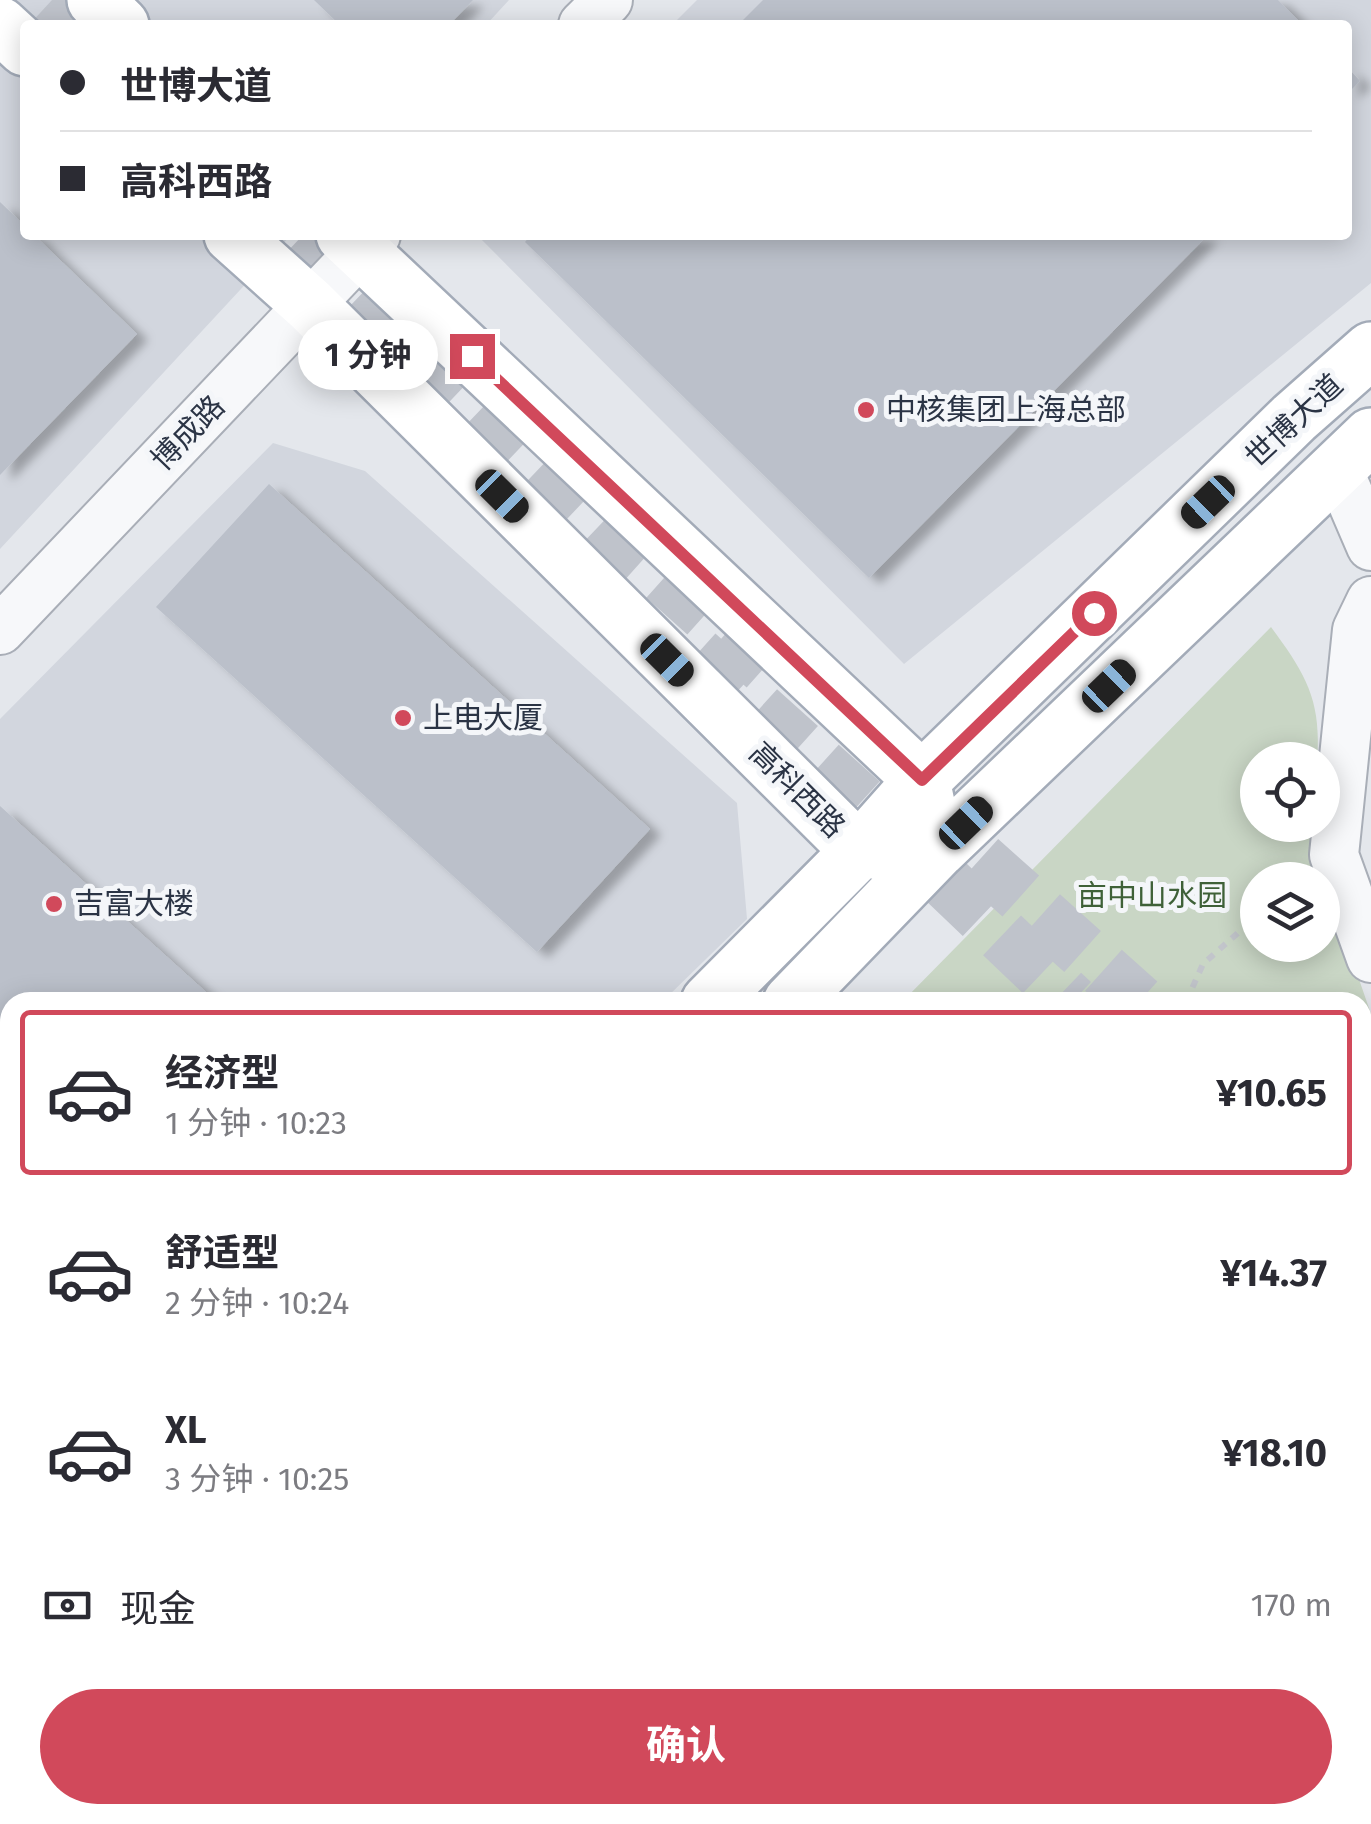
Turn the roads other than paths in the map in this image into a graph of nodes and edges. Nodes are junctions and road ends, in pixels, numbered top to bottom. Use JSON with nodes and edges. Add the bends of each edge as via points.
{"nodes":[{"id":1,"x":95,"y":0,"type":"edge"},
{"id":2,"x":608,"y":0,"type":"edge"},
{"id":3,"x":116,"y":20,"type":"edge"},
{"id":4,"x":588,"y":20,"type":"edge"},
{"id":5,"x":0,"y":26,"type":"edge"},
{"id":6,"x":20,"y":44,"type":"edge"},
{"id":7,"x":237,"y":240,"type":"edge"},
{"id":8,"x":360,"y":240,"type":"edge"},
{"id":9,"x":310,"y":306,"type":"junction"},
{"id":10,"x":1371,"y":350,"type":"edge"},
{"id":11,"x":1354,"y":452,"type":"edge"},
{"id":12,"x":1371,"y":546,"type":"edge"},
{"id":13,"x":1371,"y":601,"type":"edge"},
{"id":14,"x":0,"y":630,"type":"edge"},
{"id":15,"x":922,"y":780,"type":"junction"},
{"id":16,"x":938,"y":850,"type":"junction"},
{"id":17,"x":859,"y":851,"type":"junction"},
{"id":18,"x":1371,"y":958,"type":"edge"},
{"id":19,"x":719,"y":992,"type":"edge"},
{"id":20,"x":801,"y":992,"type":"edge"}],
"edges":[{"from":1,"to":3,"type":"main road"},
{"from":2,"to":4,"type":"street"},
{"from":5,"to":6,"type":"main road"},
{"from":7,"to":9,"type":"main road","name":"高科西路"},
{"from":8,"to":9,"type":"street","name":"博成路"},
{"from":8,"to":15,"type":"main road"},
{"from":9,"to":14,"type":"street","name":"博成路"},
{"from":9,"to":17,"type":"main road","name":"高科西路"},
{"from":10,"to":15,"type":"main road","name":"世博大道"},
{"from":11,"to":12,"type":"street"},
{"from":11,"to":16,"type":"main road","name":"世博大道"},
{"from":13,"to":18,"type":"street","via":[[1357,630],[1334,855]]},
{"from":15,"to":16,"type":"main road"},
{"from":15,"to":17,"type":"main road","name":"世博大道"},
{"from":16,"to":17,"type":"main road","name":"高科西路"},
{"from":16,"to":20,"type":"main road","name":"世博大道"},
{"from":17,"to":19,"type":"main road","name":"世博大道"}]}
